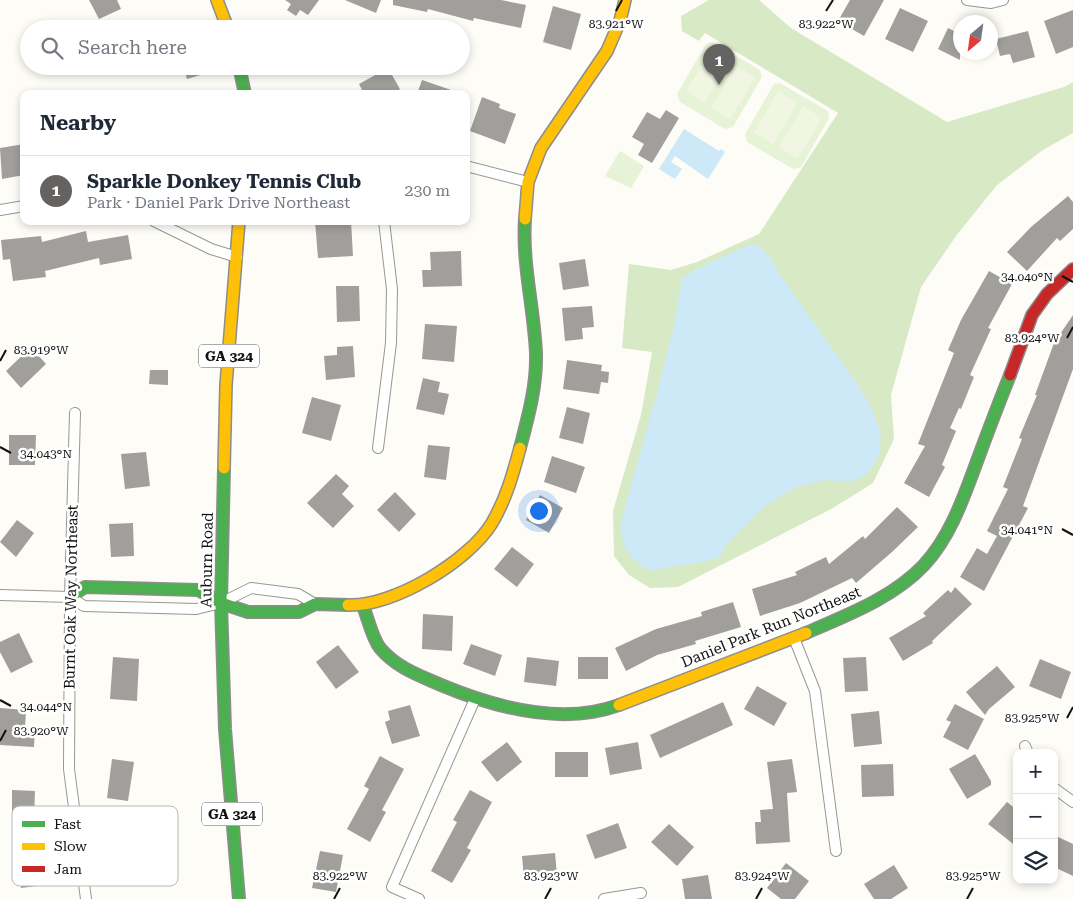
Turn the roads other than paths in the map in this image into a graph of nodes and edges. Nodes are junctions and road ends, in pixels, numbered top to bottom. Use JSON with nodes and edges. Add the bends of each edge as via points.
{"nodes":[{"id":1,"x":217,"y":0,"type":"edge"},
{"id":2,"x":626,"y":0,"type":"edge"},
{"id":3,"x":967,"y":0,"type":"edge"},
{"id":4,"x":1003,"y":0,"type":"edge"},
{"id":5,"x":225,"y":20,"type":"edge"},
{"id":6,"x":241,"y":75,"type":"edge"},
{"id":7,"x":244,"y":90,"type":"edge"},
{"id":8,"x":470,"y":167,"type":"edge"},
{"id":9,"x":528,"y":182,"type":"junction"},
{"id":10,"x":20,"y":207,"type":"edge"},
{"id":11,"x":0,"y":210,"type":"edge"},
{"id":12,"x":161,"y":225,"type":"edge"},
{"id":13,"x":240,"y":225,"type":"edge"},
{"id":14,"x":384,"y":225,"type":"edge"},
{"id":15,"x":237,"y":257,"type":"junction"},
{"id":16,"x":1073,"y":269,"type":"edge"},
{"id":17,"x":75,"y":413,"type":"dead end"},
{"id":18,"x":378,"y":448,"type":"dead end"},
{"id":19,"x":0,"y":595,"type":"edge"},
{"id":20,"x":70,"y":597,"type":"junction"},
{"id":21,"x":221,"y":603,"type":"junction"},
{"id":22,"x":315,"y":604,"type":"junction"},
{"id":23,"x":363,"y":606,"type":"junction"},
{"id":24,"x":794,"y":638,"type":"junction"},
{"id":25,"x":475,"y":699,"type":"junction"},
{"id":26,"x":1058,"y":791,"type":"edge"},
{"id":27,"x":1073,"y":802,"type":"edge"},
{"id":28,"x":75,"y":806,"type":"edge"},
{"id":29,"x":836,"y":851,"type":"dead end"},
{"id":30,"x":84,"y":886,"type":"edge"},
{"id":31,"x":642,"y":893,"type":"dead end"},
{"id":32,"x":86,"y":899,"type":"edge"},
{"id":33,"x":239,"y":899,"type":"edge"},
{"id":34,"x":419,"y":899,"type":"edge"},
{"id":35,"x":604,"y":899,"type":"edge"}],
"edges":[{"from":1,"to":5,"type":"street"},
{"from":2,"to":9,"type":"street","via":[[607,51],[541,148]]},
{"from":3,"to":4,"type":"street","via":[[991,3]]},
{"from":6,"to":7,"type":"street"},
{"from":8,"to":9,"type":"street"},
{"from":9,"to":23,"type":"street","via":[[524,239],[536,354],[533,400],[510,485],[491,524],[459,560],[419,586]]},
{"from":10,"to":11,"type":"street"},
{"from":12,"to":15,"type":"street","via":[[211,249]]},
{"from":13,"to":15,"type":"street","name":"Auburn Road","number":"GA 324"},
{"from":14,"to":18,"type":"street","via":[[392,289],[391,343]]},
{"from":15,"to":21,"type":"street","name":"Auburn Road","number":"GA 324","via":[[226,384]]},
{"from":16,"to":24,"type":"street","name":"Daniel Park Run Northeast","via":[[1047,294],[1032,315],[946,536],[924,565],[902,584],[863,608]]},
{"from":17,"to":20,"type":"street","name":"Burnt Oak Way Northeast"},
{"from":19,"to":20,"type":"street"},
{"from":20,"to":21,"type":"street","via":[[84,606],[99,607],[196,610]]},
{"from":20,"to":21,"type":"street","via":[[84,587],[198,590]]},
{"from":20,"to":28,"type":"street","name":"Burnt Oak Way Northeast","via":[[70,769]]},
{"from":21,"to":22,"type":"street","via":[[248,612],[299,612]]},
{"from":21,"to":22,"type":"street","via":[[251,588],[298,594]]},
{"from":21,"to":33,"type":"street","name":"Auburn Road","number":"GA 324","via":[[225,729]]},
{"from":22,"to":23,"type":"street"},
{"from":23,"to":25,"type":"street","name":"Daniel Park Run Northeast","via":[[379,647],[403,669]]},
{"from":24,"to":25,"type":"street","name":"Daniel Park Run Northeast","via":[[602,711],[524,712]]},
{"from":24,"to":29,"type":"street","via":[[814,691]]},
{"from":25,"to":34,"type":"street","via":[[392,887]]},
{"from":26,"to":27,"type":"street"},
{"from":30,"to":32,"type":"street","name":"Burnt Oak Way Northeast"},
{"from":31,"to":35,"type":"street"}]}
